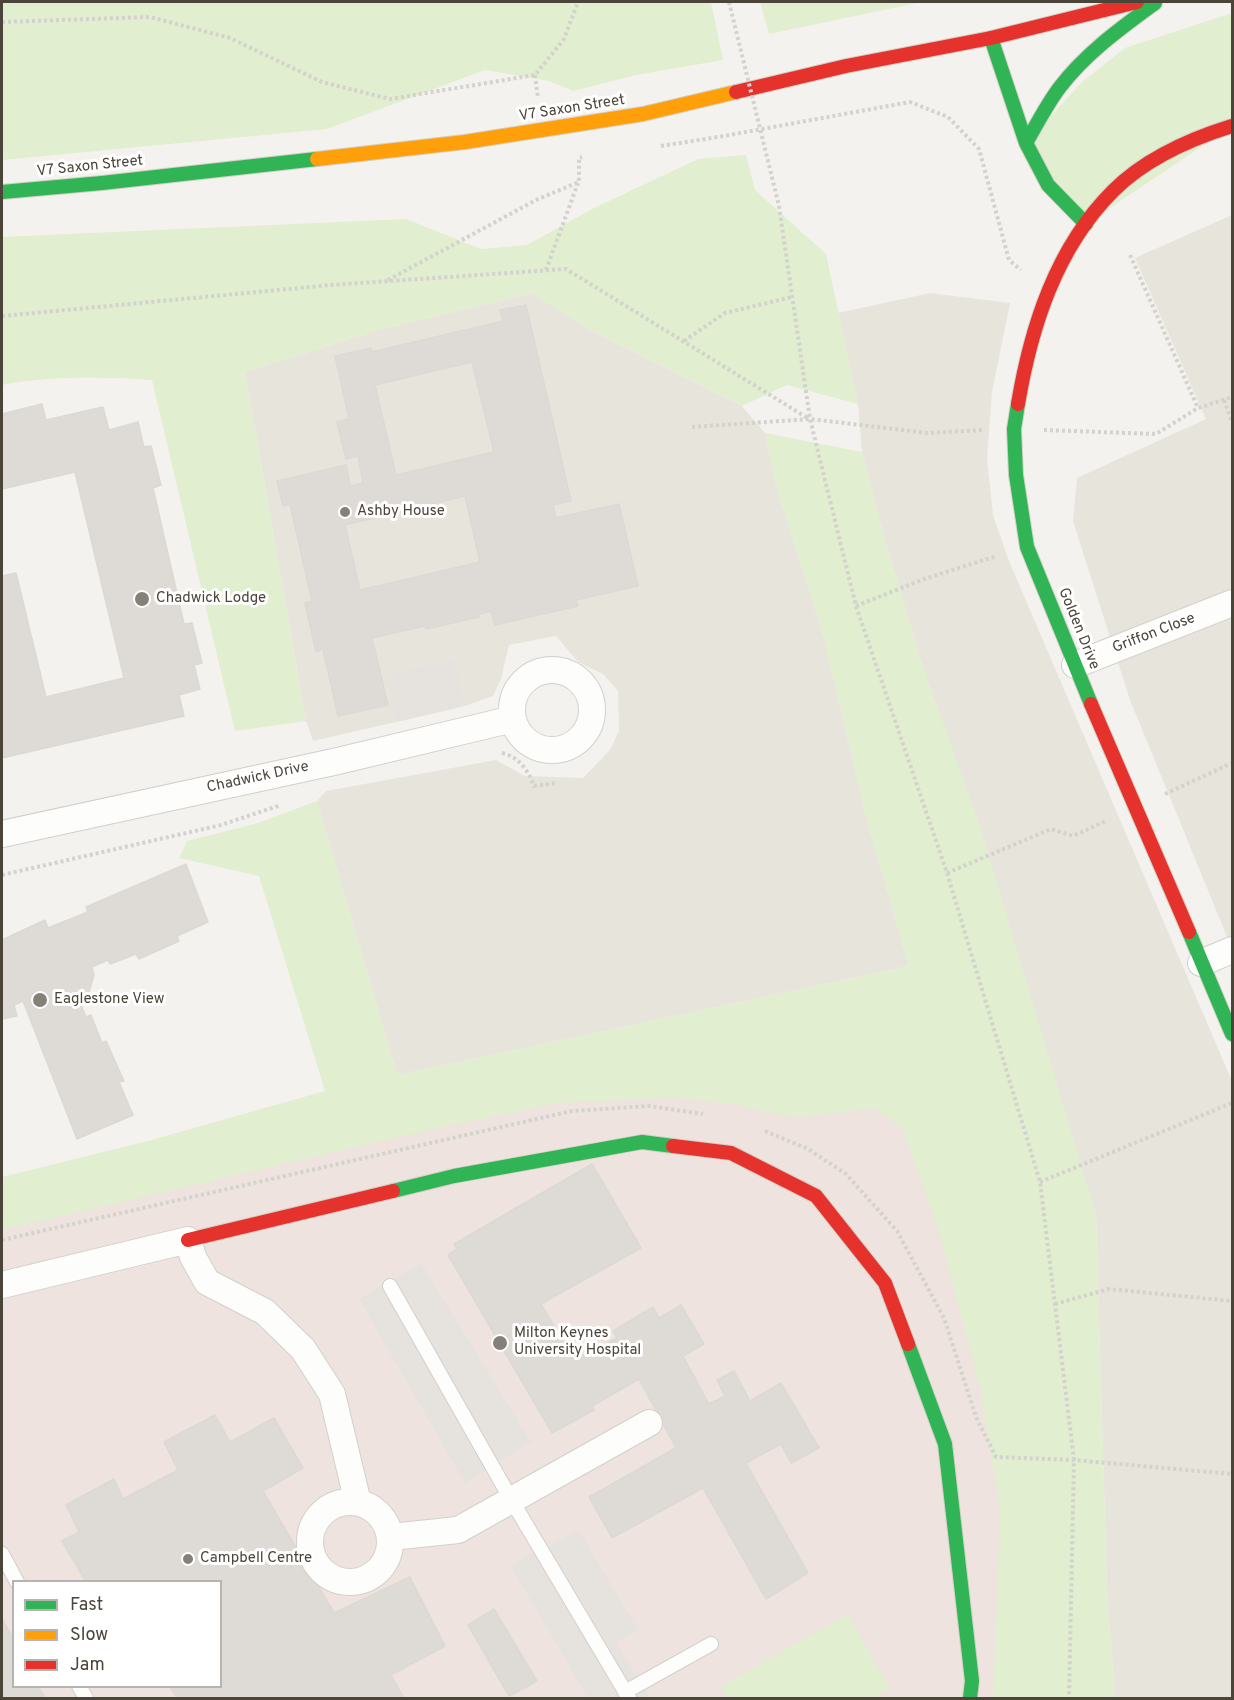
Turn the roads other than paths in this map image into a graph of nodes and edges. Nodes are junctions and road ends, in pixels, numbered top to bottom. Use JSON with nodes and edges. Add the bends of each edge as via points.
{"nodes":[{"id":1,"x":1137,"y":2,"type":"edge"},
{"id":2,"x":1157,"y":2,"type":"edge"},
{"id":3,"x":1064,"y":7,"type":"dead end"},
{"id":4,"x":1040,"y":25,"type":"junction"},
{"id":5,"x":991,"y":38,"type":"junction"},
{"id":6,"x":1233,"y":126,"type":"edge"},
{"id":7,"x":1026,"y":143,"type":"junction"},
{"id":8,"x":2,"y":192,"type":"edge"},
{"id":9,"x":1086,"y":224,"type":"junction"},
{"id":10,"x":1233,"y":603,"type":"edge"},
{"id":11,"x":1075,"y":665,"type":"junction"},
{"id":12,"x":513,"y":719,"type":"dead end"},
{"id":13,"x":2,"y":834,"type":"edge"},
{"id":14,"x":1233,"y":950,"type":"edge"},
{"id":15,"x":1201,"y":963,"type":"junction"},
{"id":16,"x":1233,"y":1034,"type":"edge"},
{"id":17,"x":188,"y":1240,"type":"junction"},
{"id":18,"x":2,"y":1285,"type":"edge"},
{"id":19,"x":390,"y":1286,"type":"dead end"},
{"id":20,"x":649,"y":1423,"type":"dead end"},
{"id":21,"x":512,"y":1501,"type":"junction"},
{"id":22,"x":358,"y":1503,"type":"junction"},
{"id":23,"x":391,"y":1537,"type":"junction"},
{"id":24,"x":2,"y":1554,"type":"edge"},
{"id":25,"x":16,"y":1580,"type":"edge"},
{"id":26,"x":711,"y":1644,"type":"dead end"},
{"id":27,"x":627,"y":1695,"type":"edge"},
{"id":28,"x":970,"y":1698,"type":"edge"}],
"edges":[{"from":1,"to":4,"type":"street","name":"V7 Saxon Street"},
{"from":2,"to":7,"type":"street","via":[[1082,62],[1059,88]]},
{"from":3,"to":4,"type":"street"},
{"from":4,"to":5,"type":"street","name":"V7 Saxon Street"},
{"from":5,"to":7,"type":"street"},
{"from":5,"to":8,"type":"street","name":"V7 Saxon Street","via":[[846,66],[643,114],[543,130],[442,145]]},
{"from":6,"to":9,"type":"street","name":"Golden Drive","via":[[1197,137],[1142,168],[1113,191]]},
{"from":7,"to":9,"type":"street","via":[[1048,185]]},
{"from":9,"to":11,"type":"street","name":"Golden Drive","via":[[1047,292],[1026,358],[1014,429],[1016,475],[1027,547]]},
{"from":10,"to":11,"type":"street","name":"Griffon Close"},
{"from":11,"to":15,"type":"street","name":"Golden Drive"},
{"from":12,"to":13,"type":"street","name":"Chadwick Drive"},
{"from":14,"to":15,"type":"street"},
{"from":15,"to":16,"type":"street","name":"Golden Drive"},
{"from":17,"to":18,"type":"street"},
{"from":17,"to":22,"type":"street","via":[[207,1282],[265,1312],[303,1349],[332,1394]]},
{"from":17,"to":28,"type":"street","via":[[454,1176],[642,1142],[731,1153],[816,1196],[885,1284],[945,1444],[972,1681]]},
{"from":19,"to":21,"type":"lane"},
{"from":20,"to":21,"type":"street"},
{"from":21,"to":23,"type":"street","via":[[458,1530]]},
{"from":21,"to":27,"type":"lane"},
{"from":22,"to":23,"type":"street","via":[[378,1511]]},
{"from":22,"to":23,"type":"street","via":[[339,1502],[314,1523],[311,1550],[319,1567],[329,1576],[348,1582],[362,1581],[380,1570],[387,1559]]},
{"from":24,"to":25,"type":"lane"},
{"from":26,"to":27,"type":"lane"}]}
